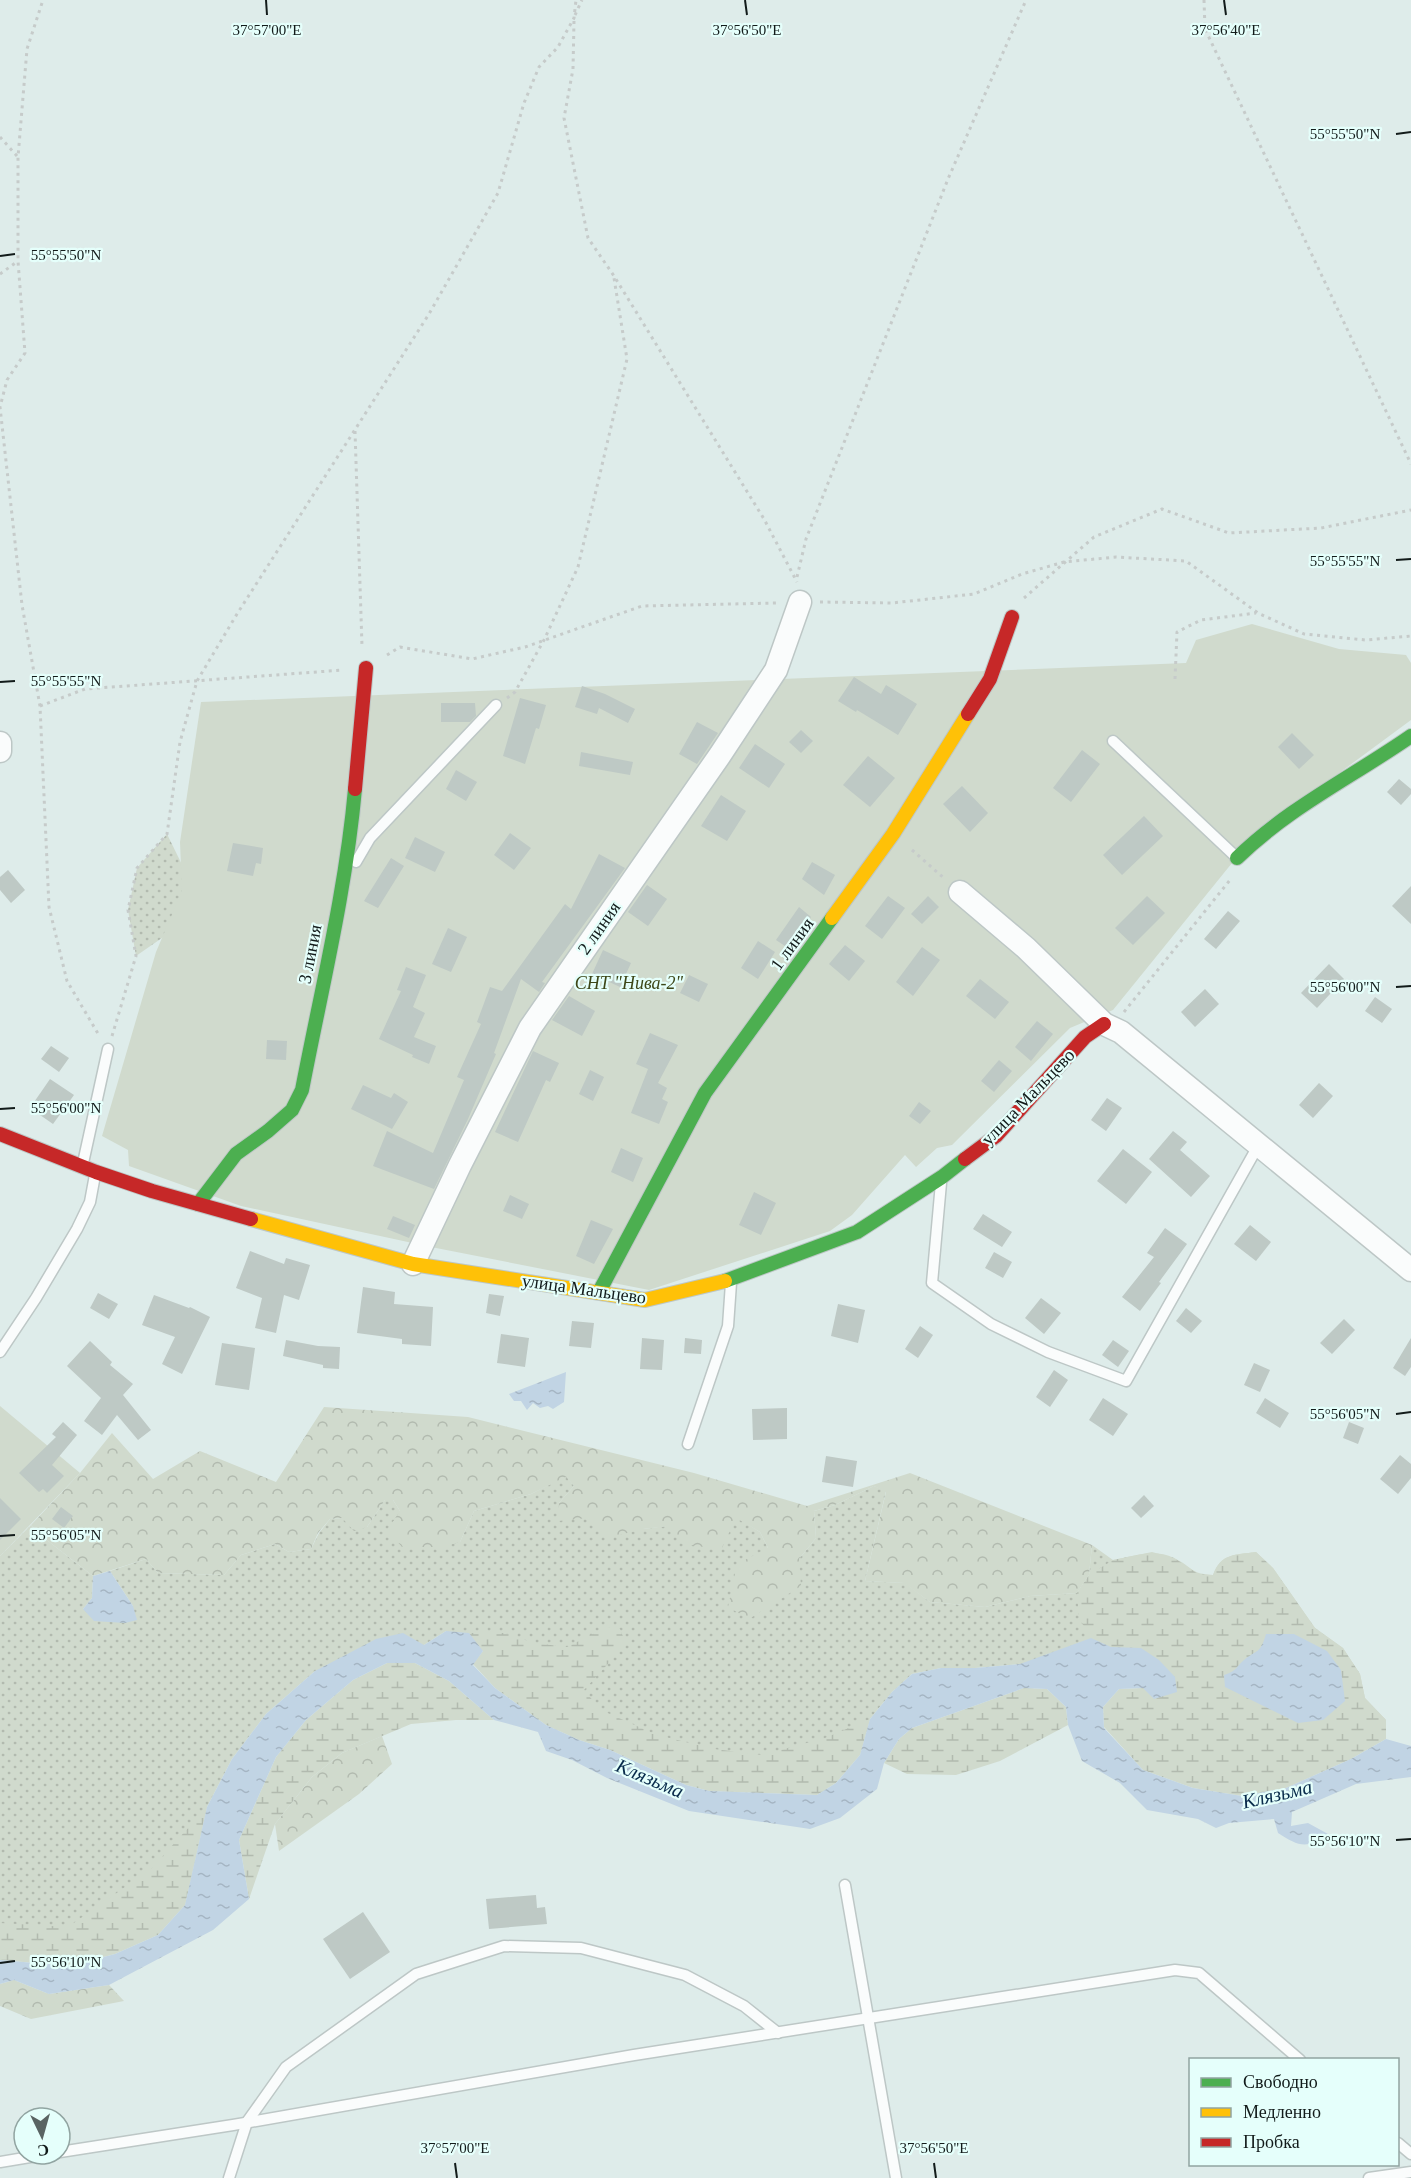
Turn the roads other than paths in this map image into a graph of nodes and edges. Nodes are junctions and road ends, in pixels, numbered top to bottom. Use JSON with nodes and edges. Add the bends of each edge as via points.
{"nodes":[{"id":1,"x":800,"y":602,"type":"road end"},
{"id":2,"x":1012,"y":617,"type":"road end"},
{"id":3,"x":366,"y":668,"type":"road end"},
{"id":4,"x":496,"y":705,"type":"road end"},
{"id":5,"x":1411,"y":736,"type":"edge"},
{"id":6,"x":1113,"y":741,"type":"dead end"},
{"id":7,"x":0,"y":743,"type":"edge"},
{"id":8,"x":0,"y":751,"type":"edge"},
{"id":9,"x":1237,"y":858,"type":"joint"},
{"id":10,"x":340,"y":891,"type":"junction"},
{"id":11,"x":960,"y":892,"type":"road end"},
{"id":12,"x":1104,"y":1024,"type":"junction"},
{"id":13,"x":108,"y":1049,"type":"road end"},
{"id":14,"x":0,"y":1134,"type":"edge"},
{"id":15,"x":1258,"y":1146,"type":"junction"},
{"id":16,"x":82,"y":1166,"type":"junction"},
{"id":17,"x":96,"y":1172,"type":"junction"},
{"id":18,"x":942,"y":1177,"type":"junction"},
{"id":19,"x":198,"y":1204,"type":"junction"},
{"id":20,"x":413,"y":1264,"type":"junction"},
{"id":21,"x":1411,"y":1270,"type":"edge"},
{"id":22,"x":731,"y":1280,"type":"junction"},
{"id":23,"x":598,"y":1292,"type":"junction"},
{"id":24,"x":0,"y":1352,"type":"edge"},
{"id":25,"x":688,"y":1444,"type":"dead end"},
{"id":26,"x":845,"y":1885,"type":"dead end"},
{"id":27,"x":868,"y":2020,"type":"junction"},
{"id":28,"x":778,"y":2033,"type":"junction"},
{"id":29,"x":1298,"y":2058,"type":"edge"},
{"id":30,"x":247,"y":2122,"type":"junction"},
{"id":31,"x":1399,"y":2144,"type":"edge"},
{"id":32,"x":72,"y":2150,"type":"edge"},
{"id":33,"x":1411,"y":2154,"type":"edge"},
{"id":34,"x":1411,"y":2172,"type":"edge"},
{"id":35,"x":229,"y":2178,"type":"edge"},
{"id":36,"x":896,"y":2178,"type":"edge"},
{"id":37,"x":1369,"y":2178,"type":"edge"}],
"edges":[{"from":1,"to":20,"type":"street","name":"2 линия","via":[[776,670],[530,1028]]},
{"from":2,"to":23,"type":"street","name":"1 линия","via":[[990,679],[893,834],[705,1093]]},
{"from":3,"to":10,"type":"street","name":"3 линия","via":[[352,820]]},
{"from":4,"to":10,"type":"lane","via":[[370,838]]},
{"from":5,"to":9,"type":"street","via":[[1299,806]]},
{"from":6,"to":9,"type":"lane"},
{"from":7,"to":8,"type":"street"},
{"from":10,"to":19,"type":"street","name":"3 линия","via":[[302,1090],[292,1110],[236,1154]]},
{"from":11,"to":12,"type":"street","via":[[1026,948]]},
{"from":12,"to":15,"type":"street","via":[[1121,1032]]},
{"from":12,"to":18,"type":"street","name":"улица Мальцево","via":[[1084,1037],[996,1136]]},
{"from":13,"to":16,"type":"lane"},
{"from":14,"to":16,"type":"street","name":"улица Мальцево"},
{"from":15,"to":18,"type":"lane","via":[[1126,1381],[1048,1352],[992,1324],[932,1283]]},
{"from":15,"to":21,"type":"street"},
{"from":16,"to":17,"type":"street","name":"улица Мальцево"},
{"from":17,"to":19,"type":"street","name":"улица Мальцево"},
{"from":17,"to":24,"type":"lane","via":[[90,1202],[76,1229]]},
{"from":18,"to":22,"type":"street","name":"улица Мальцево","via":[[857,1232]]},
{"from":19,"to":20,"type":"street","name":"улица Мальцево"},
{"from":20,"to":23,"type":"street","name":"улица Мальцево"},
{"from":22,"to":23,"type":"street","name":"улица Мальцево","via":[[645,1300]]},
{"from":22,"to":25,"type":"lane","via":[[728,1326]]},
{"from":26,"to":27,"type":"lane"},
{"from":27,"to":28,"type":"lane"},
{"from":27,"to":29,"type":"lane","via":[[1175,1970],[1199,1974]]},
{"from":27,"to":36,"type":"lane"},
{"from":28,"to":30,"type":"lane"},
{"from":28,"to":30,"type":"lane","via":[[744,2006],[685,1974],[581,1948],[504,1946],[416,1974],[286,2067]]},
{"from":30,"to":32,"type":"lane"},
{"from":30,"to":35,"type":"lane"},
{"from":31,"to":33,"type":"lane"},
{"from":34,"to":37,"type":"lane"}]}
